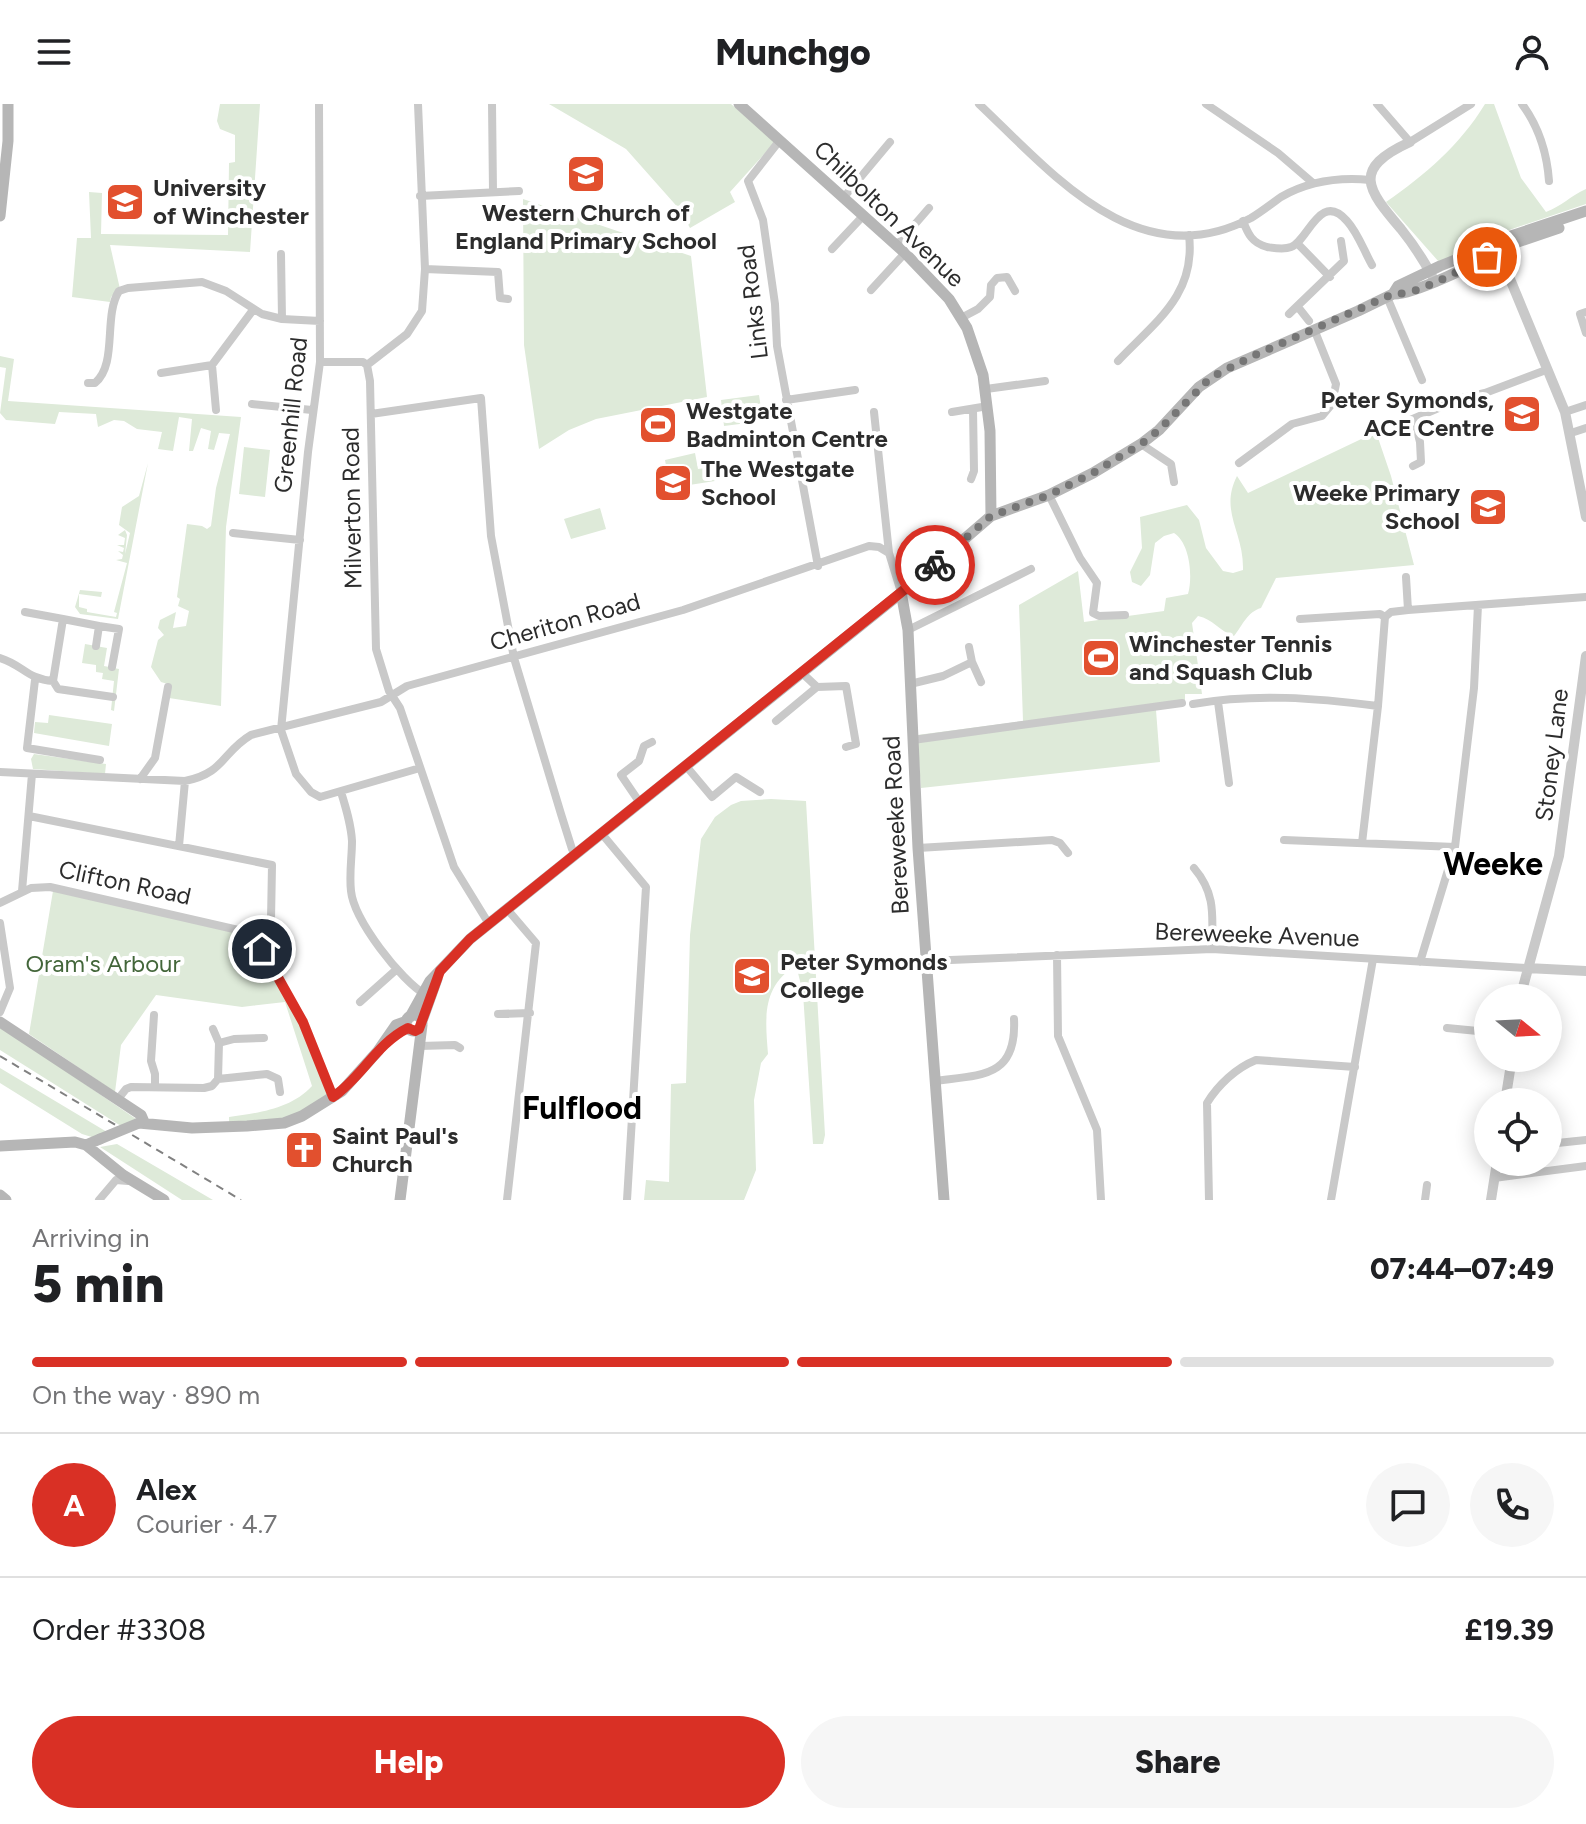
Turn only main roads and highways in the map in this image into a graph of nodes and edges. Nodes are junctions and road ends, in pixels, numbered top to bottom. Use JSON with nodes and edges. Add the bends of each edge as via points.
{"nodes":[{"id":1,"x":739,"y":104,"type":"edge"},
{"id":2,"x":5,"y":106,"type":"edge"},
{"id":3,"x":1586,"y":211,"type":"edge"},
{"id":4,"x":0,"y":216,"type":"edge"},
{"id":5,"x":1586,"y":219,"type":"edge"},
{"id":6,"x":1498,"y":249,"type":"junction"},
{"id":7,"x":991,"y":516,"type":"junction"},
{"id":8,"x":901,"y":592,"type":"junction"},
{"id":9,"x":0,"y":1022,"type":"edge"},
{"id":10,"x":413,"y":1024,"type":"junction"},
{"id":11,"x":142,"y":1122,"type":"junction"},
{"id":12,"x":86,"y":1145,"type":"junction"},
{"id":13,"x":0,"y":1146,"type":"edge"},
{"id":14,"x":0,"y":1195,"type":"edge"},
{"id":15,"x":6,"y":1200,"type":"edge"},
{"id":16,"x":164,"y":1200,"type":"edge"},
{"id":17,"x":400,"y":1200,"type":"edge"},
{"id":18,"x":944,"y":1200,"type":"edge"}],
"edges":[{"from":1,"to":7,"type":"main road","name":"Chilbolton Avenue","via":[[901,249],[944,292],[961,318],[986,389]]},
{"from":2,"to":4,"type":"main road","via":[[8,141]]},
{"from":3,"to":6,"type":"main road","via":[[1517,234]]},
{"from":5,"to":6,"type":"main road"},
{"from":6,"to":7,"type":"main road","via":[[1402,294],[1312,325],[1210,378],[1141,444],[1049,495]]},
{"from":7,"to":8,"type":"main road"},
{"from":8,"to":10,"type":"main road","via":[[459,949],[440,971]]},
{"from":8,"to":18,"type":"main road","name":"Bereweeke Road","via":[[908,630]]},
{"from":9,"to":11,"type":"main road","via":[[141,1115]]},
{"from":10,"to":11,"type":"main road","via":[[396,1025],[350,1083],[284,1123],[192,1128]]},
{"from":10,"to":17,"type":"main road","via":[[420,1046]]},
{"from":11,"to":12,"type":"main road","bridge":true},
{"from":12,"to":13,"type":"main road"},
{"from":12,"to":16,"type":"main road"},
{"from":14,"to":15,"type":"main road"}]}
